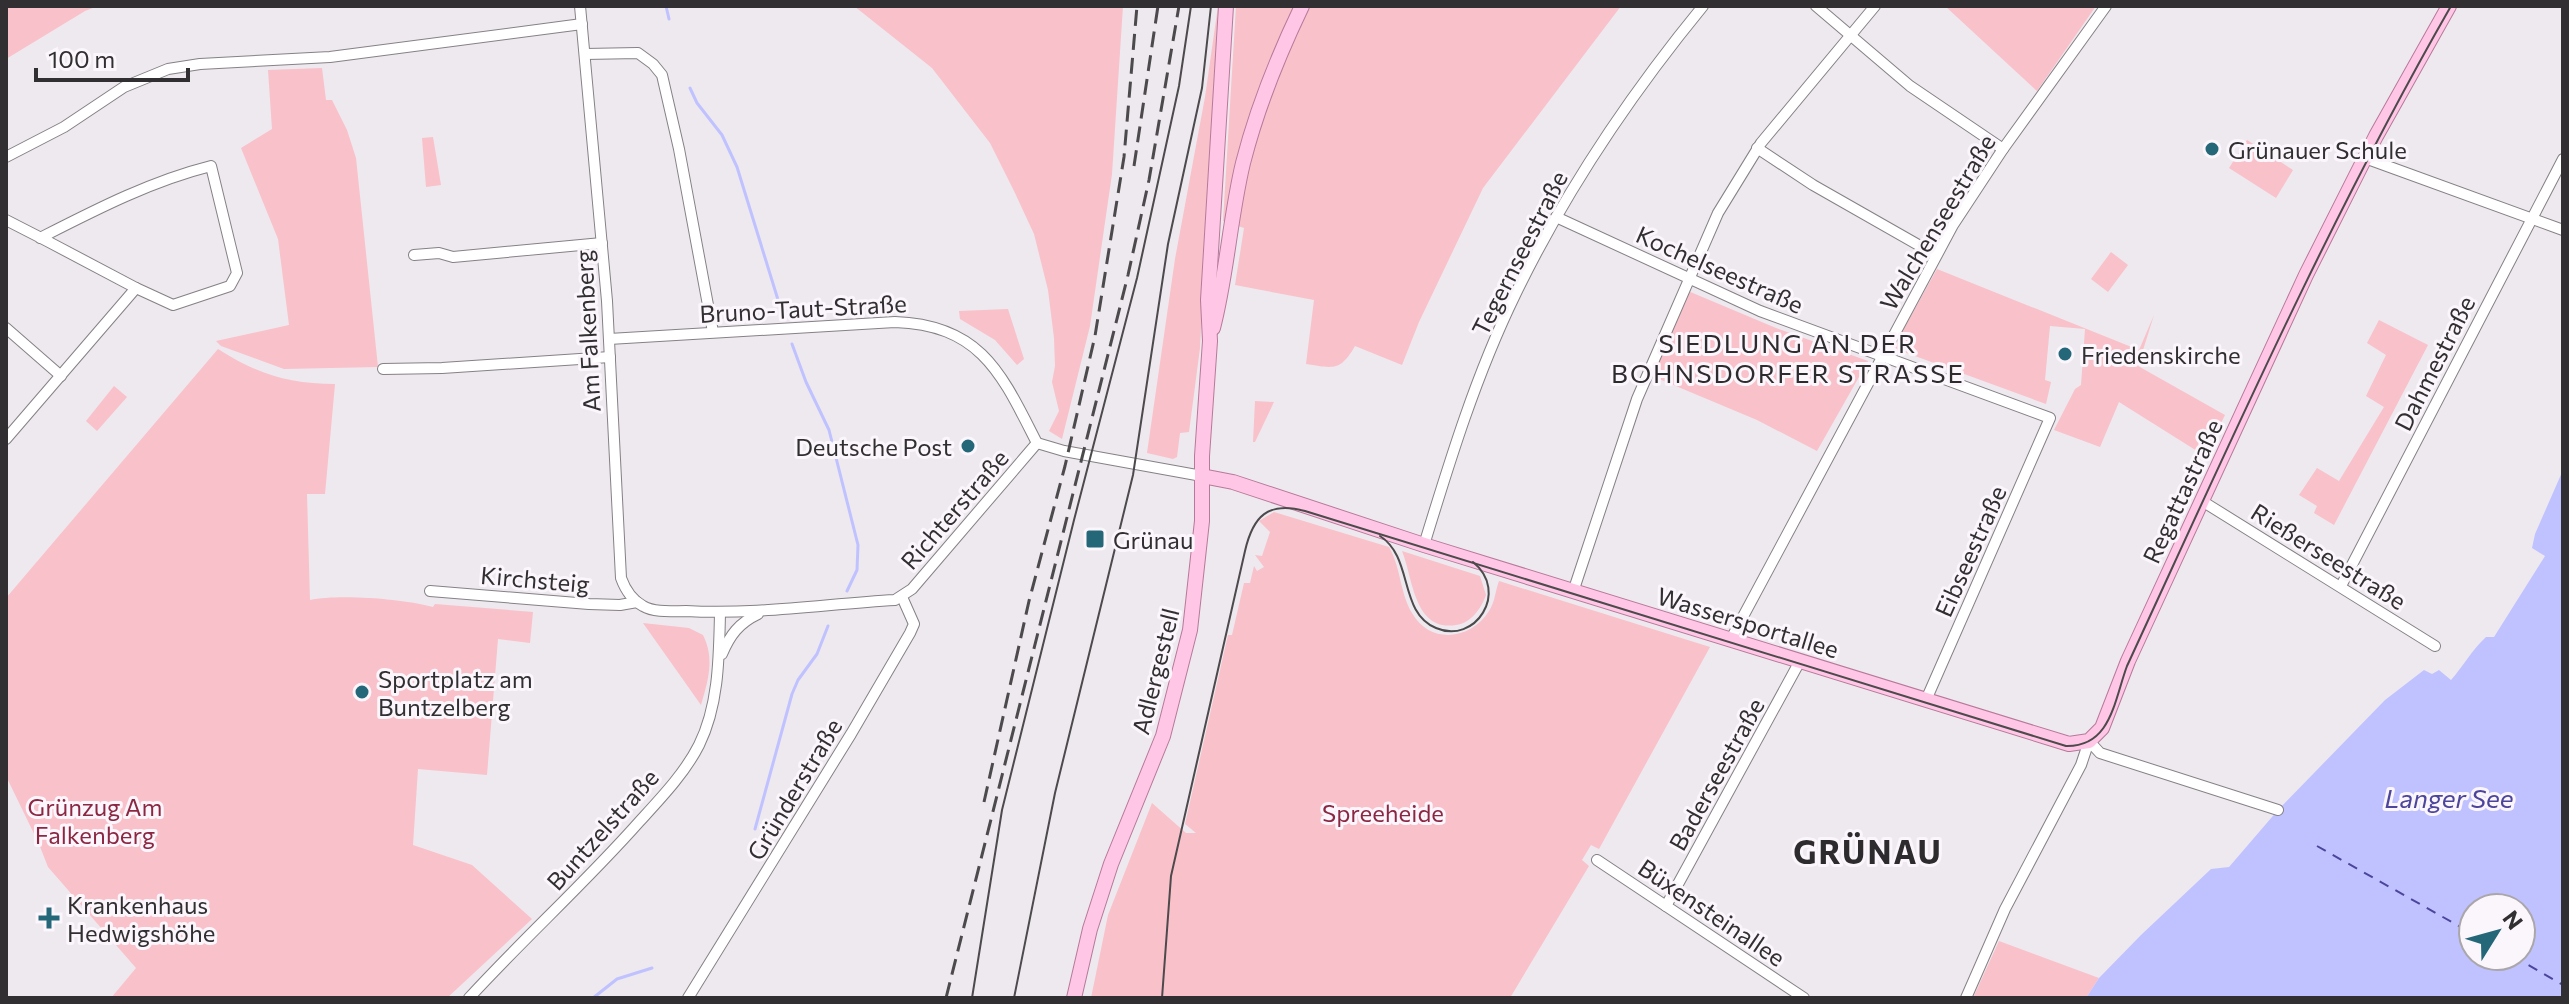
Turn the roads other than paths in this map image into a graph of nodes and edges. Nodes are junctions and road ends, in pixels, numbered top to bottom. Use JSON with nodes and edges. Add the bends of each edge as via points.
{"nodes":[{"id":1,"x":580,"y":6,"type":"edge"},
{"id":2,"x":1226,"y":6,"type":"edge"},
{"id":3,"x":1302,"y":6,"type":"edge"},
{"id":4,"x":1703,"y":6,"type":"edge"},
{"id":5,"x":1816,"y":6,"type":"edge"},
{"id":6,"x":1875,"y":6,"type":"edge"},
{"id":7,"x":2106,"y":6,"type":"edge"},
{"id":8,"x":2449,"y":6,"type":"edge"},
{"id":9,"x":582,"y":24,"type":"junction"},
{"id":10,"x":1851,"y":36,"type":"junction"},
{"id":11,"x":585,"y":54,"type":"junction"},
{"id":12,"x":1757,"y":148,"type":"junction"},
{"id":13,"x":2003,"y":149,"type":"junction"},
{"id":14,"x":6,"y":157,"type":"edge"},
{"id":15,"x":2365,"y":158,"type":"junction"},
{"id":16,"x":2563,"y":159,"type":"edge"},
{"id":17,"x":1556,"y":217,"type":"junction"},
{"id":18,"x":2531,"y":219,"type":"junction"},
{"id":19,"x":6,"y":220,"type":"edge"},
{"id":20,"x":2563,"y":230,"type":"edge"},
{"id":21,"x":40,"y":238,"type":"junction"},
{"id":22,"x":602,"y":243,"type":"junction"},
{"id":23,"x":414,"y":255,"type":"dead end"},
{"id":24,"x":1936,"y":255,"type":"junction"},
{"id":25,"x":1688,"y":278,"type":"junction"},
{"id":26,"x":136,"y":288,"type":"junction"},
{"id":27,"x":6,"y":328,"type":"edge"},
{"id":28,"x":713,"y":332,"type":"junction"},
{"id":29,"x":609,"y":339,"type":"junction"},
{"id":30,"x":1210,"y":341,"type":"junction"},
{"id":31,"x":610,"y":357,"type":"junction"},
{"id":32,"x":1880,"y":357,"type":"junction"},
{"id":33,"x":383,"y":369,"type":"dead end"},
{"id":34,"x":61,"y":376,"type":"junction"},
{"id":35,"x":2050,"y":418,"type":"joint"},
{"id":36,"x":6,"y":439,"type":"edge"},
{"id":37,"x":1037,"y":443,"type":"junction"},
{"id":38,"x":1202,"y":476,"type":"junction"},
{"id":39,"x":2202,"y":501,"type":"junction"},
{"id":40,"x":1424,"y":545,"type":"junction"},
{"id":41,"x":2341,"y":586,"type":"junction"},
{"id":42,"x":430,"y":591,"type":"dead end"},
{"id":43,"x":1573,"y":592,"type":"junction"},
{"id":44,"x":902,"y":597,"type":"junction"},
{"id":45,"x":637,"y":602,"type":"junction"},
{"id":46,"x":764,"y":611,"type":"junction"},
{"id":47,"x":720,"y":613,"type":"junction"},
{"id":48,"x":1731,"y":639,"type":"junction"},
{"id":49,"x":2435,"y":646,"type":"dead end"},
{"id":50,"x":719,"y":661,"type":"junction"},
{"id":51,"x":1800,"y":661,"type":"junction"},
{"id":52,"x":1926,"y":700,"type":"junction"},
{"id":53,"x":2089,"y":741,"type":"junction"},
{"id":54,"x":2278,"y":810,"type":"dead end"},
{"id":55,"x":1597,"y":860,"type":"dead end"},
{"id":56,"x":1666,"y":906,"type":"junction"},
{"id":57,"x":469,"y":998,"type":"edge"},
{"id":58,"x":688,"y":998,"type":"edge"},
{"id":59,"x":1074,"y":998,"type":"edge"},
{"id":60,"x":1804,"y":998,"type":"edge"},
{"id":61,"x":1966,"y":998,"type":"edge"}],
"edges":[{"from":1,"to":9,"type":"street","name":"Am Falkenberg"},
{"from":2,"to":30,"type":"main road","name":"Adlergestell"},
{"from":3,"to":30,"type":"main road","name":"Adlergestell","via":[[1254,125]]},
{"from":4,"to":17,"type":"street","name":"Tegernseestraße","via":[[1624,111]]},
{"from":5,"to":10,"type":"street"},
{"from":6,"to":10,"type":"street"},
{"from":7,"to":13,"type":"street","name":"Walchenseestraße"},
{"from":8,"to":15,"type":"main road","name":"Regattastraße"},
{"from":9,"to":11,"type":"street","name":"Am Falkenberg"},
{"from":9,"to":14,"type":"street","via":[[330,57],[168,69],[124,87]]},
{"from":10,"to":12,"type":"street"},
{"from":10,"to":13,"type":"street","via":[[1910,86]]},
{"from":11,"to":22,"type":"street","name":"Am Falkenberg"},
{"from":11,"to":28,"type":"street","via":[[638,53],[662,75]]},
{"from":12,"to":24,"type":"street"},
{"from":12,"to":25,"type":"street"},
{"from":13,"to":24,"type":"street","name":"Walchenseestraße"},
{"from":15,"to":18,"type":"street"},
{"from":15,"to":39,"type":"main road","name":"Regattastraße"},
{"from":16,"to":18,"type":"street","name":"Dahmestraße"},
{"from":17,"to":25,"type":"street","name":"Kochelseestraße"},
{"from":17,"to":40,"type":"street","name":"Tegernseestraße","via":[[1514,296],[1475,389]]},
{"from":18,"to":20,"type":"street"},
{"from":18,"to":41,"type":"street","name":"Dahmestraße"},
{"from":19,"to":21,"type":"street"},
{"from":21,"to":26,"type":"street"},
{"from":21,"to":26,"type":"street","via":[[166,179],[211,166],[237,273],[230,286],[173,305]]},
{"from":22,"to":23,"type":"street","via":[[453,257]]},
{"from":22,"to":29,"type":"street","name":"Am Falkenberg"},
{"from":24,"to":32,"type":"street","name":"Walchenseestraße"},
{"from":25,"to":32,"type":"street","name":"Kochelseestraße"},
{"from":25,"to":43,"type":"street","via":[[1637,399]]},
{"from":26,"to":34,"type":"street"},
{"from":27,"to":34,"type":"street"},
{"from":28,"to":29,"type":"street","name":"Bruno-Taut-Straße"},
{"from":28,"to":37,"type":"street","name":"Bruno-Taut-Straße","via":[[925,323],[986,356]]},
{"from":29,"to":31,"type":"street","name":"Am Falkenberg"},
{"from":30,"to":38,"type":"main road","name":"Adlergestell"},
{"from":31,"to":33,"type":"street"},
{"from":31,"to":45,"type":"street","name":"Am Falkenberg","via":[[621,578]]},
{"from":32,"to":35,"type":"street","name":"Kochelseestraße"},
{"from":32,"to":48,"type":"street","name":"Walchenseestraße"},
{"from":34,"to":36,"type":"street"},
{"from":35,"to":52,"type":"street","name":"Eibseestraße"},
{"from":37,"to":38,"type":"street","name":"Richterstraße"},
{"from":37,"to":44,"type":"street","name":"Richterstraße"},
{"from":38,"to":40,"type":"main road","name":"Wassersportallee"},
{"from":38,"to":59,"type":"main road","name":"Adlergestell","via":[[1200,555],[1184,661],[1163,736],[1111,864]]},
{"from":39,"to":41,"type":"street","name":"Rießerseestraße"},
{"from":39,"to":53,"type":"main road","name":"Regattastraße","via":[[2102,728]]},
{"from":40,"to":43,"type":"main road","name":"Wassersportallee"},
{"from":41,"to":49,"type":"street","name":"Rießerseestraße"},
{"from":42,"to":45,"type":"street","name":"Kirchsteig","via":[[589,604]]},
{"from":43,"to":48,"type":"main road","name":"Wassersportallee"},
{"from":44,"to":46,"type":"street","name":"Richterstraße"},
{"from":44,"to":58,"type":"street","name":"Gründerstraße","via":[[914,624],[910,633]]},
{"from":45,"to":47,"type":"street","name":"Richterstraße","via":[[656,610]]},
{"from":46,"to":47,"type":"street","name":"Richterstraße"},
{"from":46,"to":50,"type":"street","name":"Buntzelstraße","via":[[740,624]]},
{"from":47,"to":50,"type":"street","name":"Buntzelstraße"},
{"from":48,"to":51,"type":"main road","name":"Wassersportallee"},
{"from":50,"to":57,"type":"street","name":"Buntzelstraße","via":[[704,731],[690,759],[625,838]]},
{"from":51,"to":52,"type":"main road","name":"Wassersportallee"},
{"from":51,"to":56,"type":"street","name":"Baderseestraße"},
{"from":52,"to":53,"type":"main road","name":"Wassersportallee","via":[[2069,744]]},
{"from":53,"to":54,"type":"street","name":"Wassersportallee","via":[[2100,753]]},
{"from":53,"to":61,"type":"street","name":"Regattastraße"},
{"from":55,"to":56,"type":"street","name":"Büxensteinallee"},
{"from":56,"to":60,"type":"street","name":"Büxensteinallee"}]}
